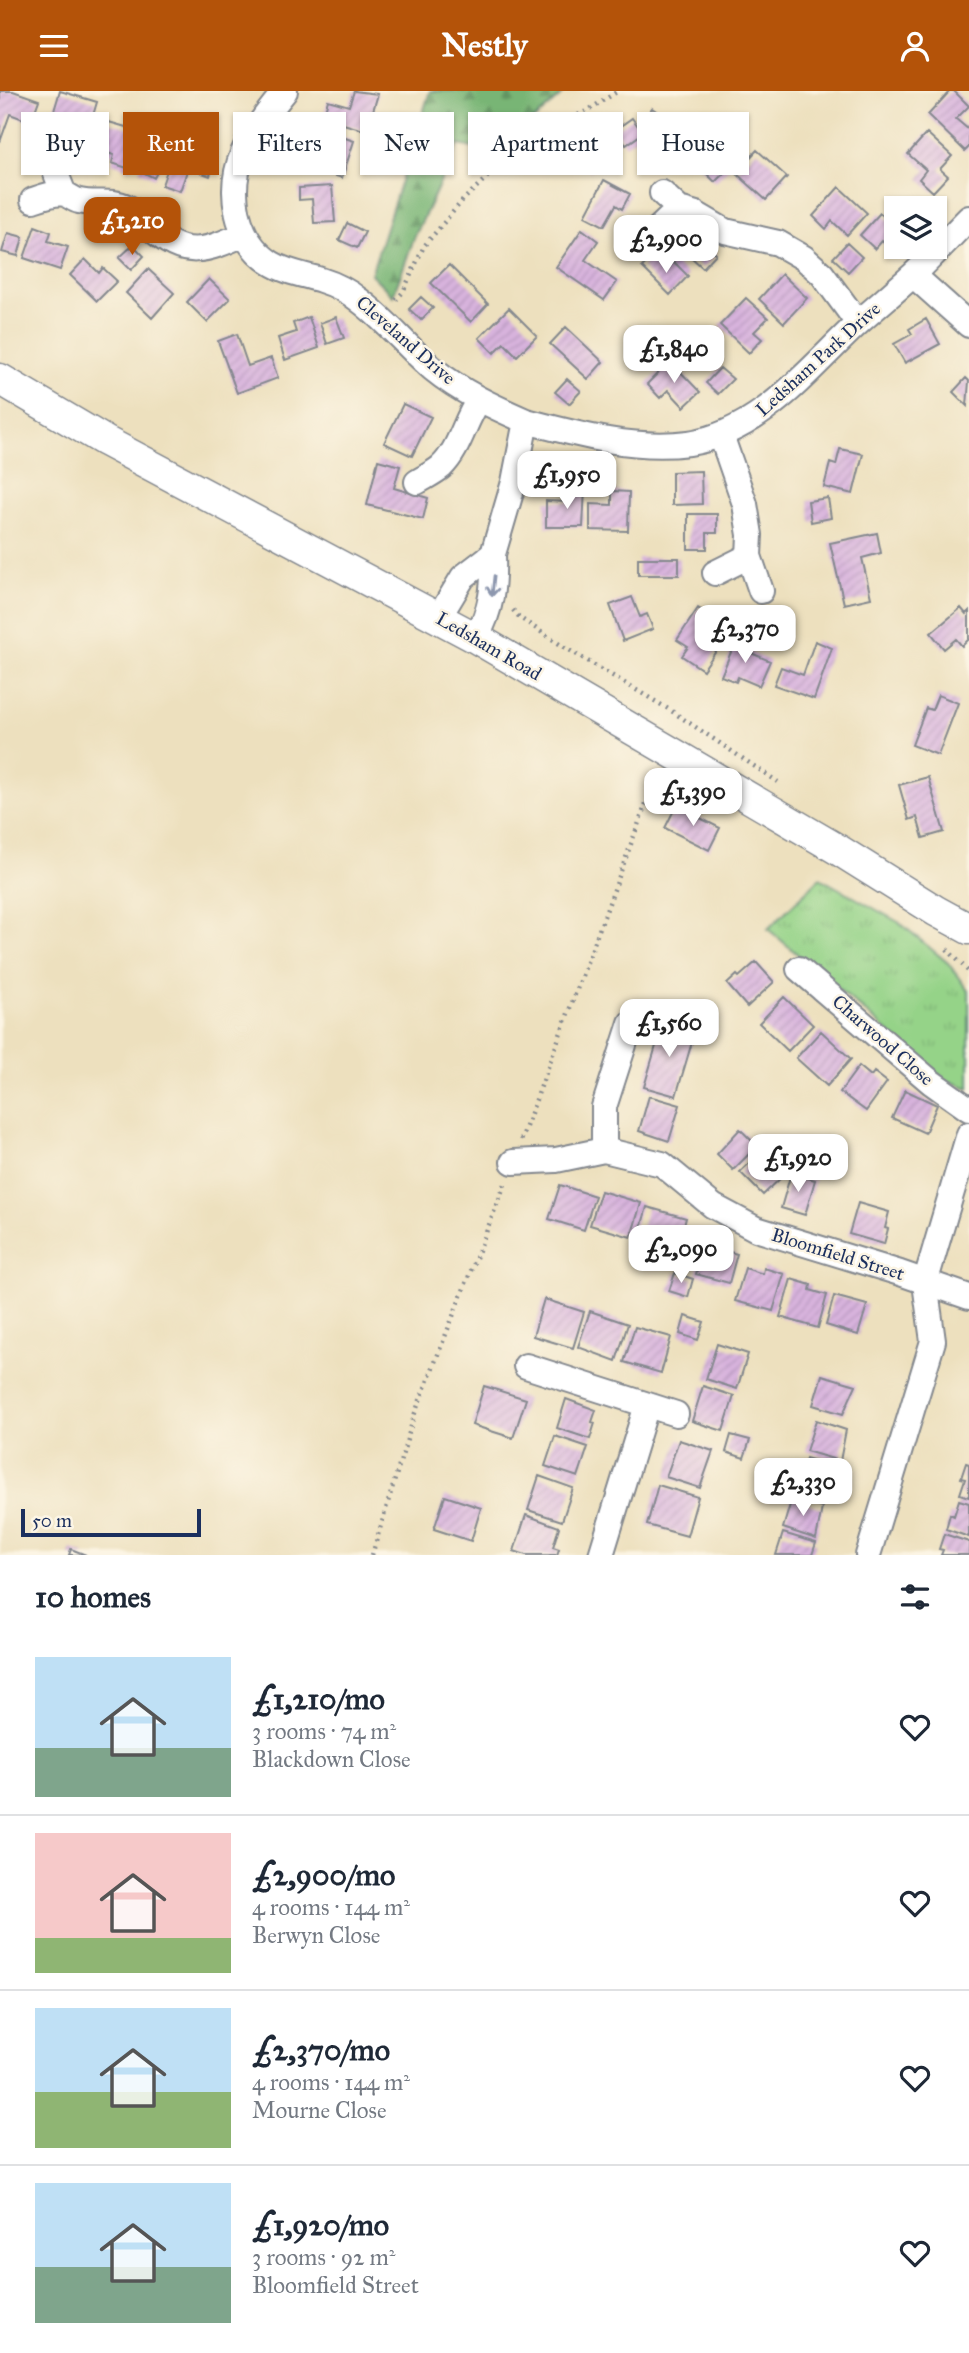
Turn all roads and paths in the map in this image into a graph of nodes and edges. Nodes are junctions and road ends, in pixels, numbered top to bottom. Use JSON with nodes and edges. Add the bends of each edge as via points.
{"nodes":[{"id":1,"x":285,"y":91,"type":"edge"},
{"id":2,"x":618,"y":91,"type":"edge"},
{"id":3,"x":57,"y":175,"type":"edge"},
{"id":4,"x":64,"y":194,"type":"junction"},
{"id":5,"x":33,"y":200,"type":"dead end"},
{"id":6,"x":969,"y":218,"type":"edge"},
{"id":7,"x":658,"y":229,"type":"dead end"},
{"id":8,"x":244,"y":234,"type":"junction"},
{"id":9,"x":913,"y":275,"type":"junction"},
{"id":10,"x":381,"y":317,"type":"junction"},
{"id":11,"x":858,"y":323,"type":"junction"},
{"id":12,"x":969,"y":325,"type":"edge"},
{"id":13,"x":0,"y":379,"type":"edge"},
{"id":14,"x":479,"y":400,"type":"junction"},
{"id":15,"x":526,"y":421,"type":"junction"},
{"id":16,"x":721,"y":435,"type":"junction"},
{"id":17,"x":417,"y":482,"type":"dead end"},
{"id":18,"x":493,"y":554,"type":"junction"},
{"id":19,"x":749,"y":556,"type":"junction"},
{"id":20,"x":715,"y":573,"type":"dead end"},
{"id":21,"x":761,"y":591,"type":"dead end"},
{"id":22,"x":492,"y":596,"type":"junction"},
{"id":23,"x":439,"y":617,"type":"junction"},
{"id":24,"x":476,"y":638,"type":"junction"},
{"id":25,"x":780,"y":783,"type":"dead end"},
{"id":26,"x":969,"y":929,"type":"edge"},
{"id":27,"x":799,"y":969,"type":"dead end"},
{"id":28,"x":631,"y":1023,"type":"dead end"},
{"id":29,"x":969,"y":1109,"type":"edge"},
{"id":30,"x":969,"y":1135,"type":"edge"},
{"id":31,"x":604,"y":1150,"type":"junction"},
{"id":32,"x":513,"y":1162,"type":"dead end"},
{"id":33,"x":925,"y":1283,"type":"junction"},
{"id":34,"x":969,"y":1297,"type":"edge"},
{"id":35,"x":526,"y":1366,"type":"dead end"},
{"id":36,"x":647,"y":1405,"type":"junction"},
{"id":37,"x":676,"y":1414,"type":"dead end"},
{"id":38,"x":601,"y":1555,"type":"edge"},
{"id":39,"x":868,"y":1555,"type":"edge"}],
"edges":[{"from":1,"to":8,"type":"street","name":"Cleveland Drive","via":[[242,154],[235,207]]},
{"from":2,"to":10,"type":"path","via":[[524,142],[463,200],[424,246],[403,292]]},
{"from":3,"to":4,"type":"street"},
{"from":4,"to":5,"type":"street"},
{"from":4,"to":8,"type":"street","via":[[79,201],[116,202],[131,209],[163,239],[191,251]]},
{"from":6,"to":9,"type":"street","name":"Ledsham Park Drive"},
{"from":7,"to":11,"type":"street","via":[[671,201],[725,231],[778,243],[822,274]]},
{"from":8,"to":10,"type":"street","name":"Cleveland Drive","via":[[271,263],[325,281]]},
{"from":9,"to":11,"type":"street","name":"Ledsham Park Drive"},
{"from":9,"to":12,"type":"street"},
{"from":10,"to":14,"type":"street","name":"Cleveland Drive","via":[[434,369]]},
{"from":11,"to":16,"type":"street","name":"Ledsham Park Drive","via":[[787,391]]},
{"from":13,"to":23,"type":"main road","name":"Ledsham Road","via":[[105,441]]},
{"from":14,"to":15,"type":"street","name":"Cleveland Drive"},
{"from":14,"to":17,"type":"street","via":[[455,449],[441,467]]},
{"from":15,"to":16,"type":"street","name":"Ledsham Park Drive","via":[[653,446]]},
{"from":15,"to":18,"type":"street"},
{"from":16,"to":19,"type":"street","via":[[745,504]]},
{"from":18,"to":22,"type":"street","one_way":true},
{"from":18,"to":23,"type":"street","via":[[463,577]]},
{"from":19,"to":20,"type":"street"},
{"from":19,"to":21,"type":"street"},
{"from":22,"to":24,"type":"street"},
{"from":22,"to":25,"type":"path","via":[[564,647]]},
{"from":23,"to":24,"type":"main road","name":"Ledsham Road"},
{"from":24,"to":26,"type":"main road","name":"Ledsham Road"},
{"from":27,"to":29,"type":"street","name":"Charwood Close"},
{"from":28,"to":31,"type":"street","via":[[604,1107]]},
{"from":30,"to":33,"type":"street"},
{"from":31,"to":32,"type":"street","name":"Bloomfield Street","via":[[556,1160]]},
{"from":31,"to":33,"type":"street","name":"Bloomfield Street","via":[[662,1164],[713,1206],[756,1229]]},
{"from":33,"to":34,"type":"street","name":"Bloomfield Street"},
{"from":33,"to":39,"type":"street","via":[[933,1341]]},
{"from":35,"to":36,"type":"street"},
{"from":36,"to":37,"type":"street"},
{"from":36,"to":38,"type":"street"}]}
